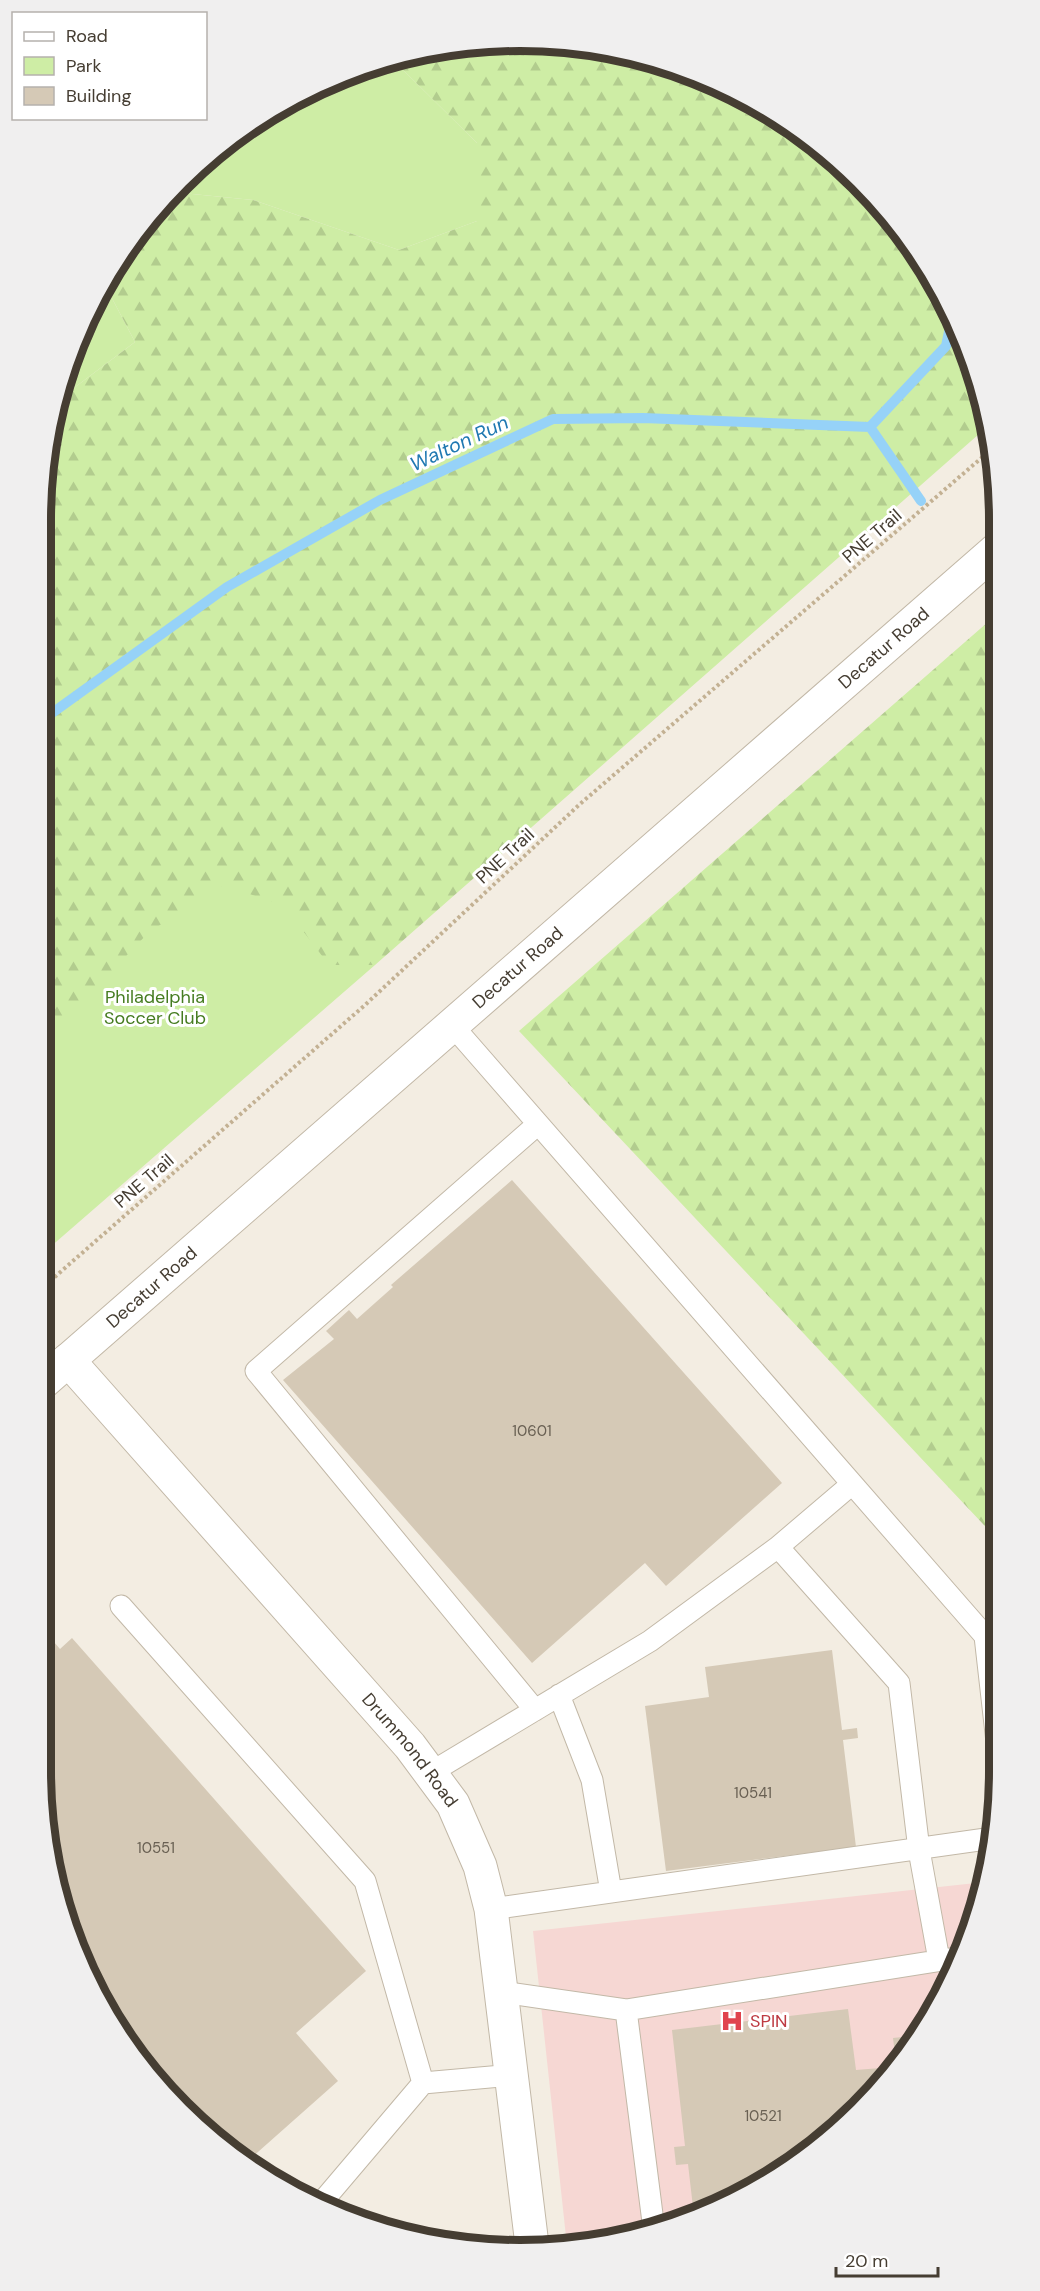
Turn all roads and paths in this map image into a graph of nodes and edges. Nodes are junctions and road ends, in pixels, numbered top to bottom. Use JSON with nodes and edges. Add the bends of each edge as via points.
{"nodes":[{"id":1,"x":984,"y":455,"type":"edge"},
{"id":2,"x":989,"y":556,"type":"edge"},
{"id":3,"x":452,"y":1025,"type":"junction"},
{"id":4,"x":538,"y":1124,"type":"junction"},
{"id":5,"x":51,"y":1279,"type":"edge"},
{"id":6,"x":68,"y":1360,"type":"junction"},
{"id":7,"x":51,"y":1375,"type":"edge"},
{"id":8,"x":852,"y":1484,"type":"junction"},
{"id":9,"x":778,"y":1547,"type":"junction"},
{"id":10,"x":122,"y":1606,"type":"dead end"},
{"id":11,"x":989,"y":1671,"type":"edge"},
{"id":12,"x":559,"y":1695,"type":"junction"},
{"id":13,"x":535,"y":1710,"type":"junction"},
{"id":14,"x":430,"y":1773,"type":"junction"},
{"id":15,"x":984,"y":1840,"type":"edge"},
{"id":16,"x":919,"y":1850,"type":"junction"},
{"id":17,"x":611,"y":1892,"type":"junction"},
{"id":18,"x":491,"y":1909,"type":"junction"},
{"id":19,"x":949,"y":1959,"type":"edge"},
{"id":20,"x":939,"y":1960,"type":"junction"},
{"id":21,"x":502,"y":1992,"type":"junction"},
{"id":22,"x":626,"y":2010,"type":"junction"},
{"id":23,"x":512,"y":2075,"type":"junction"},
{"id":24,"x":423,"y":2083,"type":"junction"},
{"id":25,"x":326,"y":2197,"type":"edge"},
{"id":26,"x":653,"y":2220,"type":"edge"},
{"id":27,"x":531,"y":2240,"type":"edge"}],
"edges":[{"from":1,"to":5,"type":"path","name":"PNE Trail","via":[[580,804],[365,1005]]},
{"from":2,"to":3,"type":"street","name":"Decatur Road"},
{"from":3,"to":4,"type":"lane"},
{"from":3,"to":6,"type":"street","name":"Decatur Road"},
{"from":4,"to":8,"type":"lane"},
{"from":4,"to":13,"type":"lane","via":[[256,1371]]},
{"from":6,"to":7,"type":"street","name":"Decatur Road"},
{"from":6,"to":14,"type":"street","name":"Drummond Road"},
{"from":8,"to":9,"type":"lane"},
{"from":8,"to":11,"type":"lane","via":[[985,1636]]},
{"from":9,"to":12,"type":"lane","via":[[650,1641]]},
{"from":9,"to":16,"type":"lane","via":[[899,1683]]},
{"from":10,"to":24,"type":"lane","via":[[365,1881]]},
{"from":12,"to":13,"type":"lane"},
{"from":12,"to":17,"type":"lane","via":[[592,1780]]},
{"from":13,"to":14,"type":"lane"},
{"from":14,"to":18,"type":"street","name":"Drummond Road","via":[[458,1814],[480,1866]]},
{"from":15,"to":16,"type":"lane"},
{"from":16,"to":17,"type":"lane"},
{"from":16,"to":20,"type":"lane"},
{"from":17,"to":18,"type":"lane"},
{"from":18,"to":21,"type":"street","name":"Drummond Road"},
{"from":19,"to":20,"type":"lane"},
{"from":20,"to":22,"type":"lane"},
{"from":21,"to":22,"type":"lane"},
{"from":21,"to":23,"type":"street","name":"Drummond Road"},
{"from":22,"to":26,"type":"lane"},
{"from":23,"to":24,"type":"lane"},
{"from":23,"to":27,"type":"street","name":"Drummond Road"},
{"from":24,"to":25,"type":"lane"}]}
